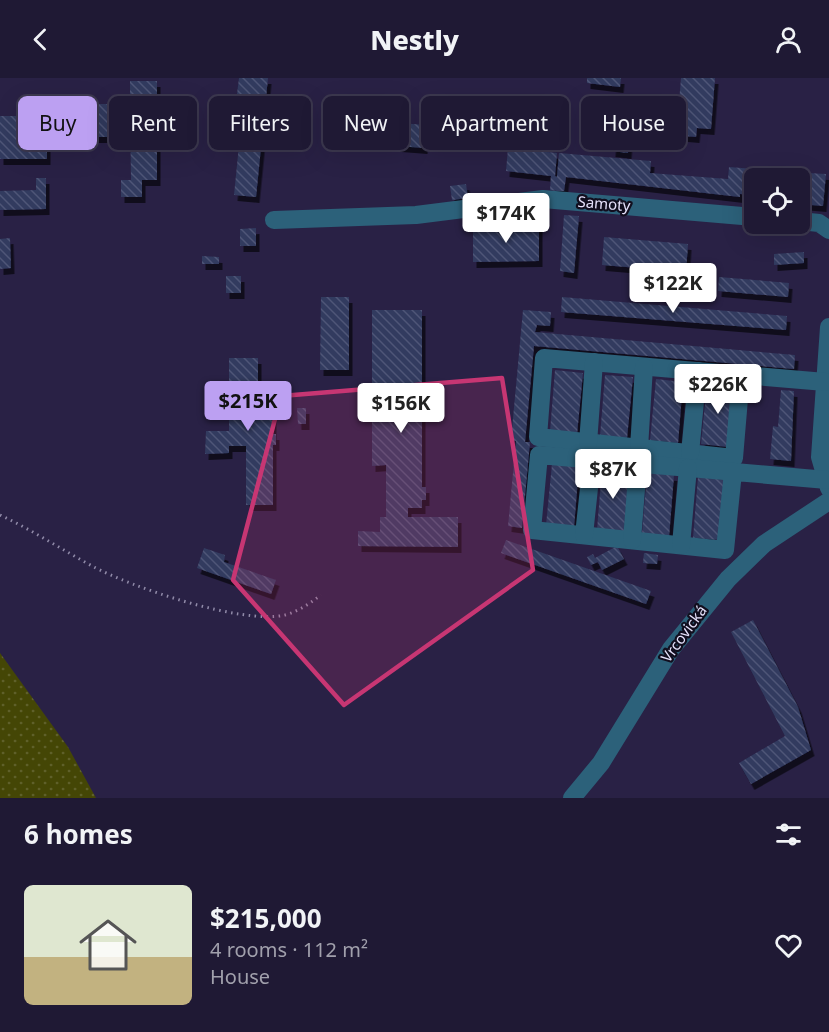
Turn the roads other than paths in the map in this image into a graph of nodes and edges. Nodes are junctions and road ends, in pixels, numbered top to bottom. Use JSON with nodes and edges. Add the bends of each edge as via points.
{"nodes":[{"id":1,"x":744,"y":217,"type":"edge"},
{"id":2,"x":274,"y":220,"type":"dead end"},
{"id":3,"x":810,"y":223,"type":"edge"},
{"id":4,"x":829,"y":230,"type":"edge"},
{"id":5,"x":829,"y":327,"type":"edge"},
{"id":6,"x":594,"y":362,"type":"junction"},
{"id":7,"x":644,"y":367,"type":"junction"},
{"id":8,"x":698,"y":371,"type":"junction"},
{"id":9,"x":741,"y":375,"type":"junction"},
{"id":10,"x":825,"y":382,"type":"junction"},
{"id":11,"x":590,"y":451,"type":"junction"},
{"id":12,"x":639,"y":456,"type":"junction"},
{"id":13,"x":689,"y":460,"type":"junction"},
{"id":14,"x":733,"y":472,"type":"junction"},
{"id":15,"x":828,"y":484,"type":"edge"},
{"id":16,"x":829,"y":501,"type":"edge"},
{"id":17,"x":584,"y":535,"type":"junction"},
{"id":18,"x":632,"y":540,"type":"junction"},
{"id":19,"x":681,"y":545,"type":"junction"},
{"id":20,"x":572,"y":798,"type":"edge"}],
"edges":[{"from":1,"to":2,"type":"street","name":"Samoty","via":[[543,199],[416,214]]},
{"from":3,"to":4,"type":"street"},
{"from":5,"to":10,"type":"street"},
{"from":6,"to":7,"type":"street"},
{"from":6,"to":11,"type":"street"},
{"from":6,"to":11,"type":"street","via":[[544,358],[538,437]]},
{"from":7,"to":8,"type":"street"},
{"from":7,"to":12,"type":"street"},
{"from":8,"to":9,"type":"street"},
{"from":8,"to":13,"type":"street"},
{"from":9,"to":10,"type":"street"},
{"from":9,"to":13,"type":"street","via":[[734,458]]},
{"from":10,"to":15,"type":"street","via":[[820,457]]},
{"from":11,"to":12,"type":"street"},
{"from":11,"to":17,"type":"street"},
{"from":11,"to":17,"type":"street","via":[[539,455],[532,530]]},
{"from":12,"to":13,"type":"street"},
{"from":12,"to":18,"type":"street"},
{"from":13,"to":14,"type":"street"},
{"from":13,"to":19,"type":"street"},
{"from":14,"to":15,"type":"street"},
{"from":14,"to":19,"type":"street","via":[[725,550]]},
{"from":16,"to":20,"type":"street","name":"Vrcovická","via":[[764,544],[728,579],[671,649],[601,763]]},
{"from":17,"to":18,"type":"street"},
{"from":18,"to":19,"type":"street"}]}
